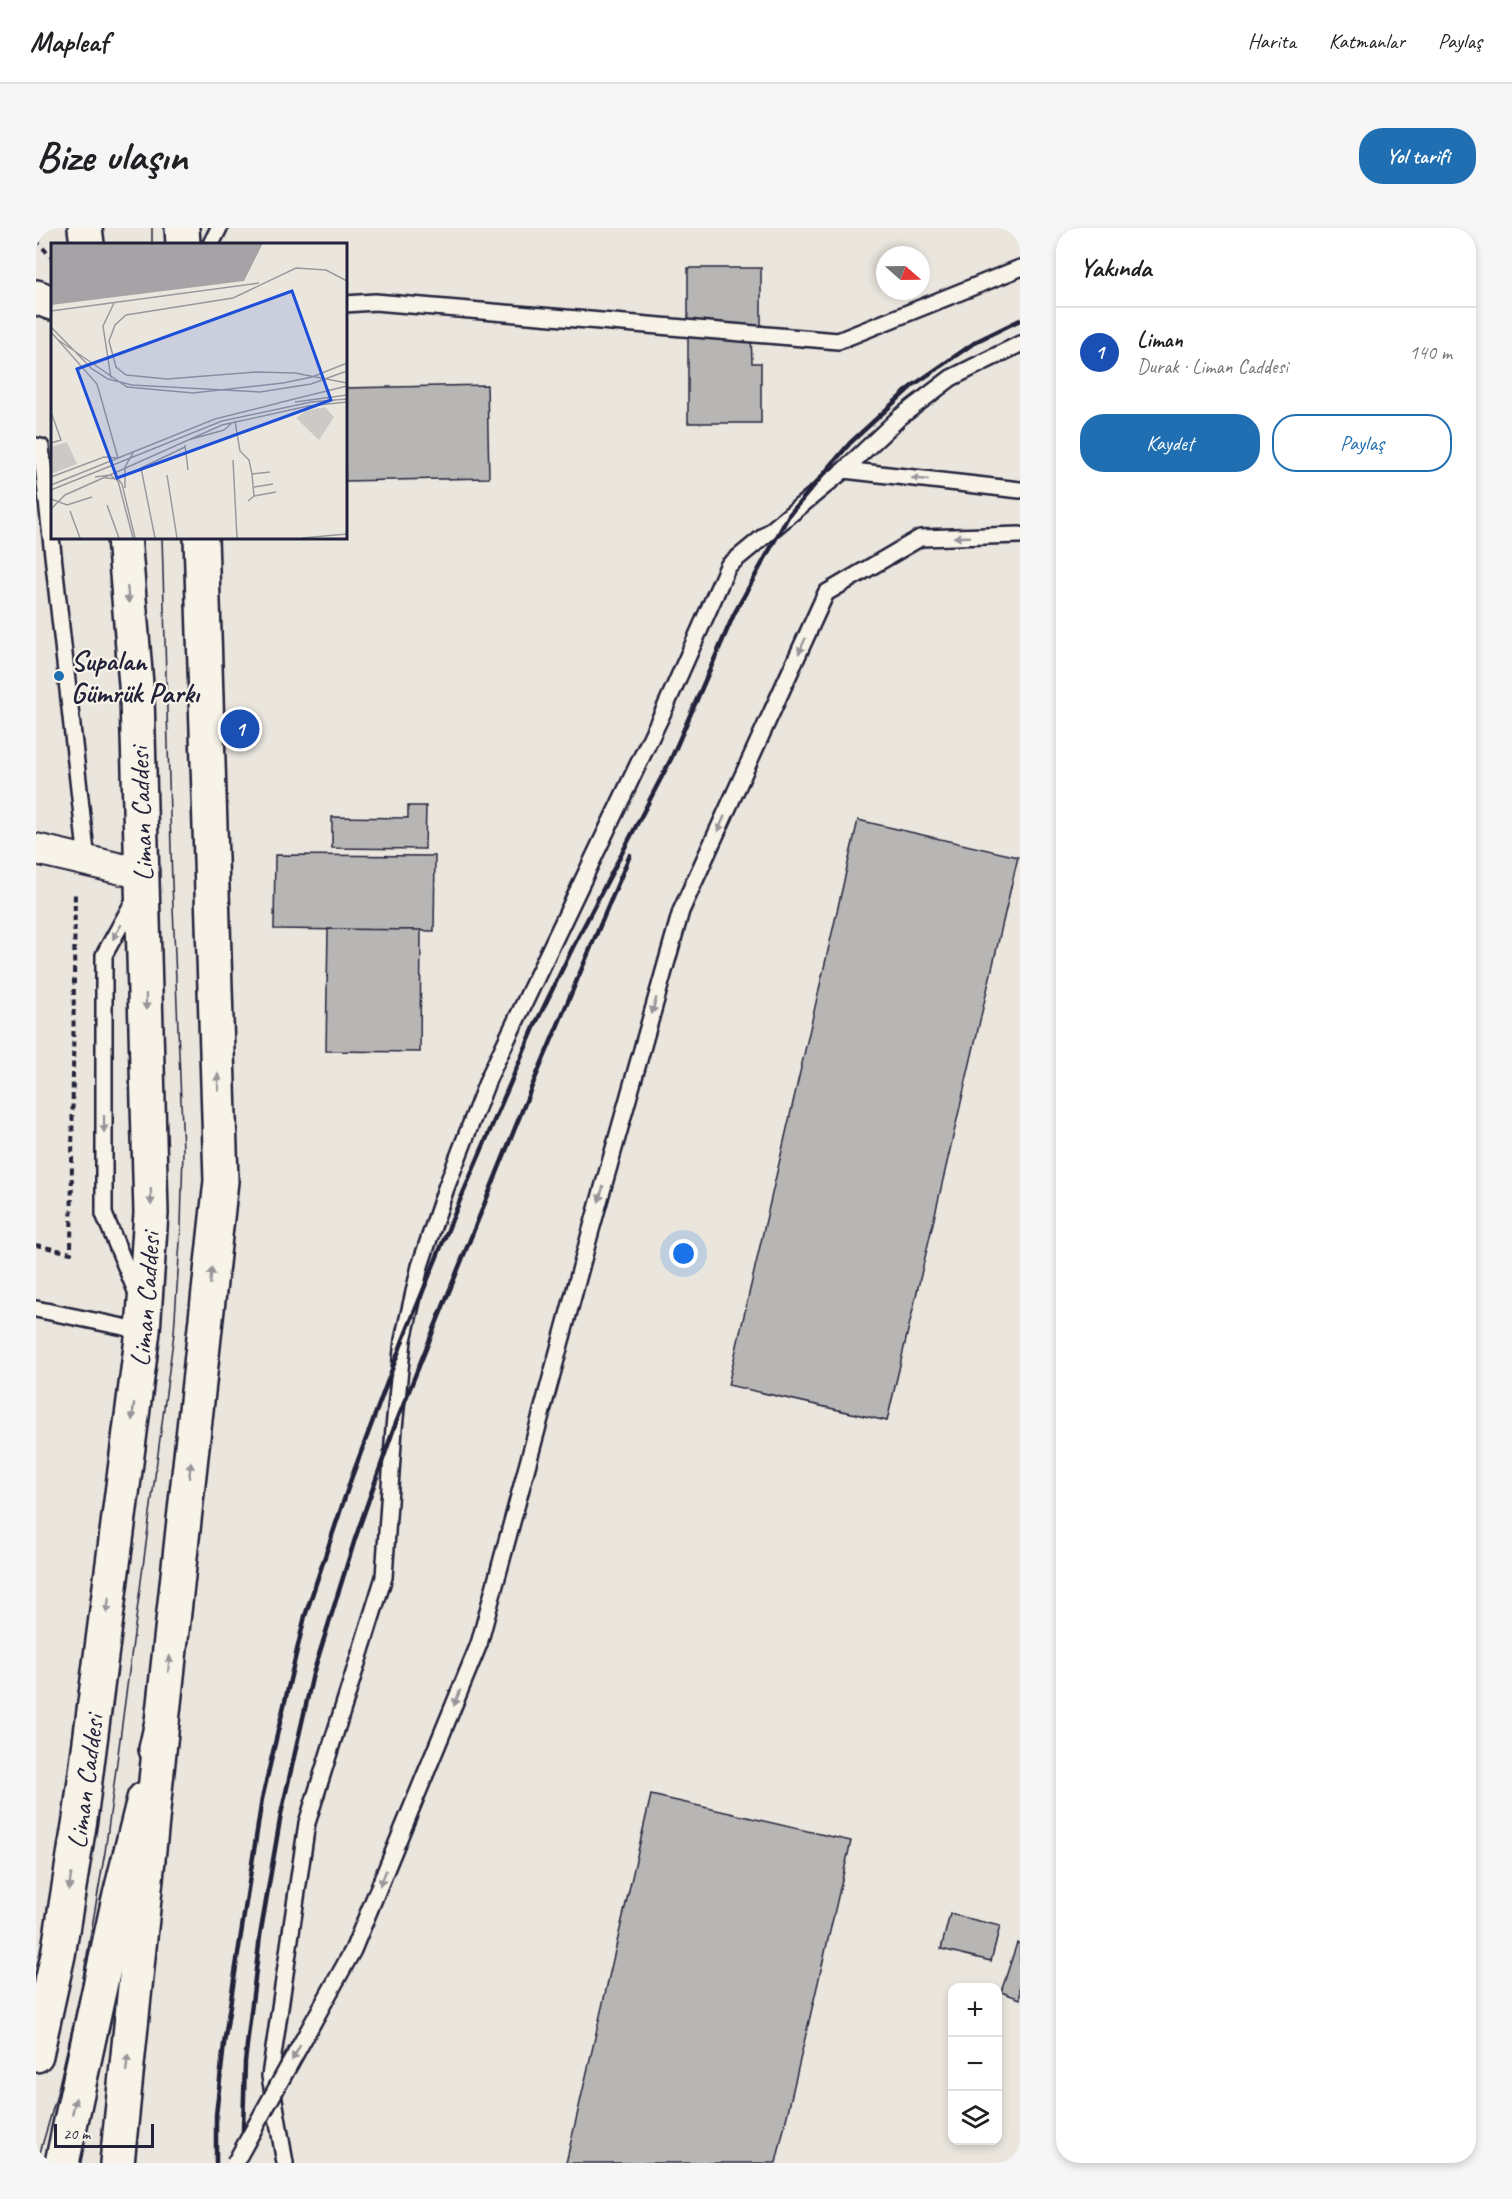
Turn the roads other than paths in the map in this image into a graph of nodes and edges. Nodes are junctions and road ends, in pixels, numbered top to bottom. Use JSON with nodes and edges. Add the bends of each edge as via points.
{"nodes":[{"id":1,"x":85,"y":228,"type":"edge"},
{"id":2,"x":182,"y":228,"type":"edge"},
{"id":3,"x":219,"y":228,"type":"edge"},
{"id":4,"x":87,"y":243,"type":"edge"},
{"id":5,"x":183,"y":243,"type":"edge"},
{"id":6,"x":212,"y":243,"type":"edge"},
{"id":7,"x":1020,"y":268,"type":"edge"},
{"id":8,"x":36,"y":297,"type":"edge"},
{"id":9,"x":375,"y":302,"type":"junction"},
{"id":10,"x":51,"y":303,"type":"edge"},
{"id":11,"x":346,"y":304,"type":"edge"},
{"id":12,"x":346,"y":310,"type":"edge"},
{"id":13,"x":1020,"y":344,"type":"edge"},
{"id":14,"x":36,"y":446,"type":"edge"},
{"id":15,"x":844,"y":470,"type":"junction"},
{"id":16,"x":1020,"y":490,"type":"edge"},
{"id":17,"x":1020,"y":535,"type":"edge"},
{"id":18,"x":51,"y":537,"type":"edge"},
{"id":19,"x":51,"y":538,"type":"edge"},
{"id":20,"x":124,"y":538,"type":"edge"},
{"id":21,"x":201,"y":538,"type":"edge"},
{"id":22,"x":36,"y":849,"type":"edge"},
{"id":23,"x":87,"y":861,"type":"junction"},
{"id":24,"x":143,"y":877,"type":"junction"},
{"id":25,"x":36,"y":1309,"type":"edge"},
{"id":26,"x":144,"y":1322,"type":"junction"},
{"id":27,"x":162,"y":1722,"type":"junction"},
{"id":28,"x":36,"y":2055,"type":"edge"},
{"id":29,"x":62,"y":2163,"type":"edge"},
{"id":30,"x":117,"y":2163,"type":"edge"},
{"id":31,"x":236,"y":2163,"type":"edge"},
{"id":32,"x":285,"y":2163,"type":"edge"}],
"edges":[{"from":1,"to":4,"type":"main road"},
{"from":2,"to":5,"type":"main road"},
{"from":3,"to":6,"type":"lane"},
{"from":7,"to":9,"type":"lane","via":[[838,341]]},
{"from":8,"to":10,"type":"main road"},
{"from":9,"to":11,"type":"lane"},
{"from":9,"to":12,"type":"lane"},
{"from":13,"to":15,"type":"lane","via":[[951,378],[900,417]]},
{"from":14,"to":18,"type":"lane","via":[[41,447]]},
{"from":16,"to":15,"type":"lane","one_way":true},
{"from":15,"to":32,"type":"lane","via":[[728,566],[664,710],[489,1077],[420,1266],[403,1340],[384,1577],[307,1823],[270,2076]]},
{"from":17,"to":31,"type":"lane","one_way":true,"bridge":true,"via":[[920,538],[826,593],[681,911],[479,1644],[353,1950]]},
{"from":19,"to":23,"type":"lane"},
{"from":20,"to":24,"type":"main road","name":"Liman Caddesi","one_way":true,"via":[[137,697]]},
{"from":27,"to":21,"type":"main road","one_way":true,"via":[[221,1181]]},
{"from":22,"to":23,"type":"street"},
{"from":23,"to":24,"type":"street"},
{"from":24,"to":26,"type":"main road","name":"Liman Caddesi","one_way":true,"via":[[151,1213]]},
{"from":24,"to":26,"type":"lane","one_way":true,"via":[[134,903],[104,955],[104,1214]]},
{"from":25,"to":26,"type":"lane"},
{"from":26,"to":28,"type":"main road","name":"Liman Caddesi","one_way":true,"via":[[80,1819],[58,1955]]},
{"from":29,"to":27,"type":"main road","one_way":true},
{"from":30,"to":27,"type":"main road","one_way":true}]}
